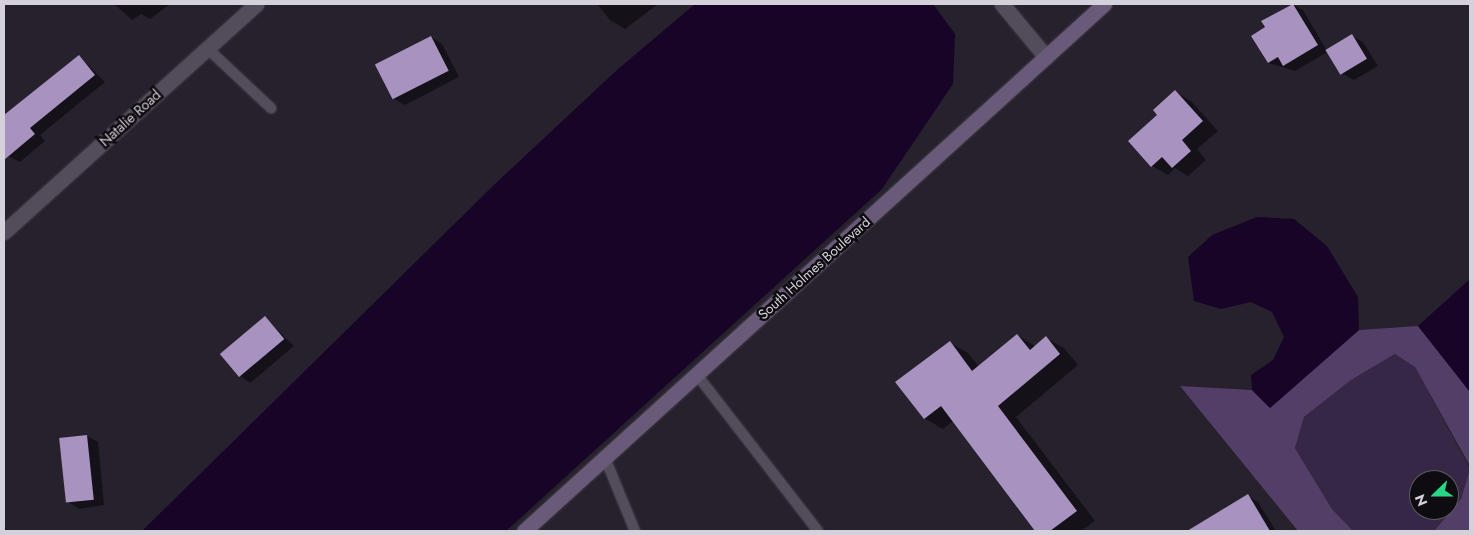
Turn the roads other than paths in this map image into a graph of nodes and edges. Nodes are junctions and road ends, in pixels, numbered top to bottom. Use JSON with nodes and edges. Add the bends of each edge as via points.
{"nodes":[{"id":1,"x":256,"y":4,"type":"edge"},
{"id":2,"x":1002,"y":4,"type":"edge"},
{"id":3,"x":1104,"y":4,"type":"edge"},
{"id":4,"x":207,"y":48,"type":"junction"},
{"id":5,"x":1046,"y":57,"type":"junction"},
{"id":6,"x":271,"y":108,"type":"dead end"},
{"id":7,"x":4,"y":232,"type":"edge"},
{"id":8,"x":697,"y":375,"type":"junction"},
{"id":9,"x":605,"y":458,"type":"junction"},
{"id":10,"x":524,"y":531,"type":"edge"},
{"id":11,"x":635,"y":531,"type":"edge"},
{"id":12,"x":818,"y":531,"type":"edge"}],
"edges":[{"from":1,"to":4,"type":"street","name":"Natalie Road"},
{"from":2,"to":5,"type":"street"},
{"from":3,"to":5,"type":"main road","name":"South Holmes Boulevard"},
{"from":4,"to":6,"type":"lane"},
{"from":4,"to":7,"type":"street","name":"Natalie Road"},
{"from":5,"to":8,"type":"main road","name":"South Holmes Boulevard"},
{"from":8,"to":9,"type":"main road","name":"South Holmes Boulevard"},
{"from":8,"to":12,"type":"lane"},
{"from":9,"to":10,"type":"main road","name":"South Holmes Boulevard"},
{"from":9,"to":11,"type":"lane"}]}
